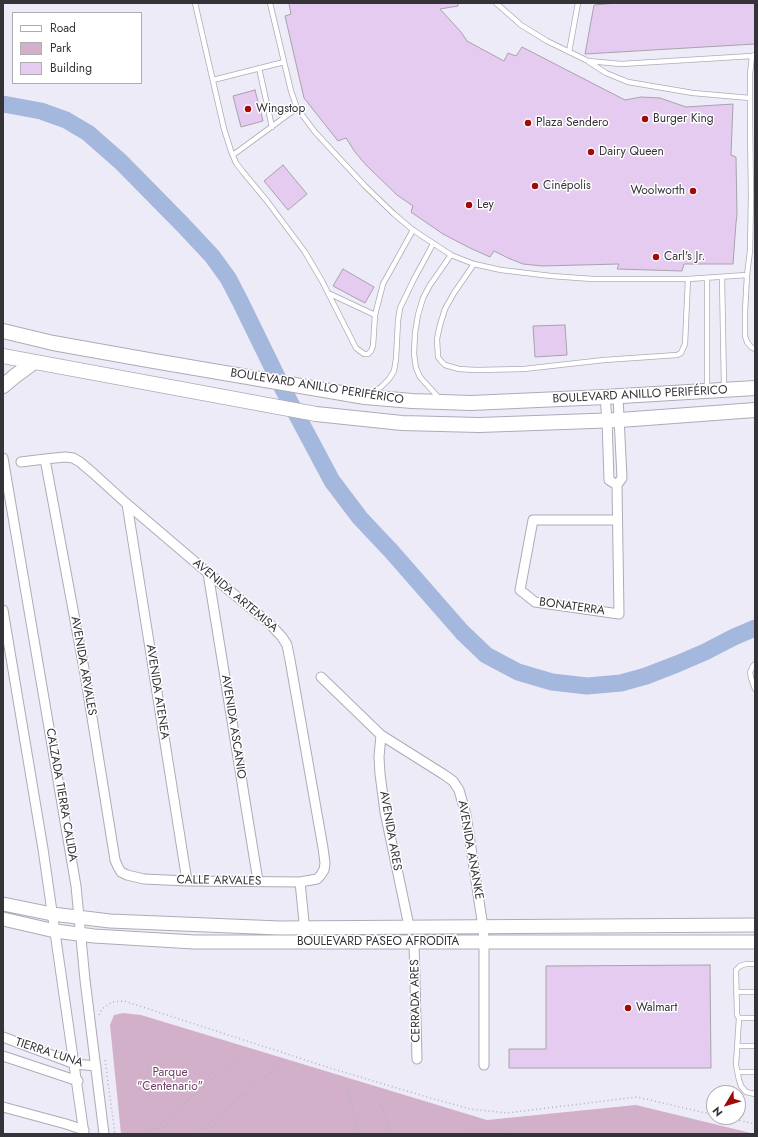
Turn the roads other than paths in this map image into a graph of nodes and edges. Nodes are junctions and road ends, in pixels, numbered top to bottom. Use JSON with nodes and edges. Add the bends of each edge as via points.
{"nodes":[{"id":1,"x":195,"y":3,"type":"edge"},
{"id":2,"x":270,"y":3,"type":"edge"},
{"id":3,"x":496,"y":3,"type":"edge"},
{"id":4,"x":578,"y":3,"type":"edge"},
{"id":5,"x":569,"y":52,"type":"junction"},
{"id":6,"x":754,"y":55,"type":"edge"},
{"id":7,"x":284,"y":62,"type":"junction"},
{"id":8,"x":588,"y":62,"type":"junction"},
{"id":9,"x":259,"y":68,"type":"junction"},
{"id":10,"x":753,"y":70,"type":"edge"},
{"id":11,"x":213,"y":80,"type":"junction"},
{"id":12,"x":750,"y":98,"type":"junction"},
{"id":13,"x":297,"y":108,"type":"junction"},
{"id":14,"x":272,"y":127,"type":"junction"},
{"id":15,"x":233,"y":155,"type":"junction"},
{"id":16,"x":753,"y":155,"type":"edge"},
{"id":17,"x":753,"y":178,"type":"edge"},
{"id":18,"x":753,"y":197,"type":"edge"},
{"id":19,"x":753,"y":221,"type":"edge"},
{"id":20,"x":413,"y":230,"type":"junction"},
{"id":21,"x":433,"y":244,"type":"junction"},
{"id":22,"x":451,"y":255,"type":"junction"},
{"id":23,"x":474,"y":264,"type":"junction"},
{"id":24,"x":747,"y":275,"type":"junction"},
{"id":25,"x":722,"y":277,"type":"junction"},
{"id":26,"x":707,"y":278,"type":"junction"},
{"id":27,"x":688,"y":279,"type":"junction"},
{"id":28,"x":328,"y":293,"type":"junction"},
{"id":29,"x":375,"y":315,"type":"junction"},
{"id":30,"x":3,"y":331,"type":"edge"},
{"id":31,"x":755,"y":349,"type":"edge"},
{"id":32,"x":3,"y":356,"type":"edge"},
{"id":33,"x":34,"y":362,"type":"junction"},
{"id":34,"x":3,"y":386,"type":"edge"},
{"id":35,"x":755,"y":388,"type":"edge"},
{"id":36,"x":724,"y":390,"type":"junction"},
{"id":37,"x":708,"y":391,"type":"junction"},
{"id":38,"x":365,"y":397,"type":"junction"},
{"id":39,"x":612,"y":397,"type":"junction"},
{"id":40,"x":443,"y":403,"type":"junction"},
{"id":41,"x":755,"y":410,"type":"edge"},
{"id":42,"x":613,"y":420,"type":"junction"},
{"id":43,"x":608,"y":449,"type":"junction"},
{"id":44,"x":621,"y":449,"type":"junction"},
{"id":45,"x":3,"y":458,"type":"edge"},
{"id":46,"x":45,"y":458,"type":"junction"},
{"id":47,"x":21,"y":462,"type":"dead end"},
{"id":48,"x":617,"y":485,"type":"junction"},
{"id":49,"x":127,"y":504,"type":"junction"},
{"id":50,"x":617,"y":520,"type":"junction"},
{"id":51,"x":208,"y":573,"type":"junction"},
{"id":52,"x":3,"y":610,"type":"edge"},
{"id":53,"x":755,"y":664,"type":"edge"},
{"id":54,"x":321,"y":677,"type":"dead end"},
{"id":55,"x":755,"y":689,"type":"edge"},
{"id":56,"x":381,"y":735,"type":"junction"},
{"id":57,"x":122,"y":872,"type":"joint"},
{"id":58,"x":317,"y":879,"type":"joint"},
{"id":59,"x":187,"y":881,"type":"junction"},
{"id":60,"x":258,"y":881,"type":"junction"},
{"id":61,"x":300,"y":882,"type":"junction"},
{"id":62,"x":3,"y":904,"type":"edge"},
{"id":63,"x":52,"y":914,"type":"junction"},
{"id":64,"x":80,"y":918,"type":"junction"},
{"id":65,"x":3,"y":919,"type":"edge"},
{"id":66,"x":755,"y":925,"type":"edge"},
{"id":67,"x":409,"y":926,"type":"junction"},
{"id":68,"x":483,"y":927,"type":"junction"},
{"id":69,"x":305,"y":928,"type":"junction"},
{"id":70,"x":54,"y":930,"type":"junction"},
{"id":71,"x":81,"y":934,"type":"junction"},
{"id":72,"x":306,"y":942,"type":"junction"},
{"id":73,"x":414,"y":942,"type":"junction"},
{"id":74,"x":484,"y":942,"type":"junction"},
{"id":75,"x":755,"y":942,"type":"edge"},
{"id":76,"x":755,"y":964,"type":"edge"},
{"id":77,"x":736,"y":992,"type":"junction"},
{"id":78,"x":755,"y":992,"type":"edge"},
{"id":79,"x":740,"y":1018,"type":"junction"},
{"id":80,"x":755,"y":1018,"type":"edge"},
{"id":81,"x":6,"y":1038,"type":"edge"},
{"id":82,"x":738,"y":1046,"type":"junction"},
{"id":83,"x":755,"y":1046,"type":"edge"},
{"id":84,"x":41,"y":1051,"type":"junction"},
{"id":85,"x":3,"y":1056,"type":"edge"},
{"id":86,"x":417,"y":1059,"type":"dead end"},
{"id":87,"x":75,"y":1064,"type":"junction"},
{"id":88,"x":484,"y":1065,"type":"dead end"},
{"id":89,"x":96,"y":1066,"type":"junction"},
{"id":90,"x":38,"y":1067,"type":"junction"},
{"id":91,"x":738,"y":1072,"type":"junction"},
{"id":92,"x":755,"y":1072,"type":"edge"},
{"id":93,"x":78,"y":1080,"type":"junction"},
{"id":94,"x":755,"y":1094,"type":"edge"},
{"id":95,"x":3,"y":1107,"type":"edge"},
{"id":96,"x":84,"y":1132,"type":"edge"},
{"id":97,"x":104,"y":1134,"type":"edge"}],
"edges":[{"from":1,"to":11,"type":"lane"},
{"from":2,"to":7,"type":"lane"},
{"from":3,"to":5,"type":"lane","via":[[521,24]]},
{"from":4,"to":5,"type":"lane"},
{"from":5,"to":8,"type":"lane"},
{"from":6,"to":8,"type":"lane","via":[[621,64]]},
{"from":6,"to":10,"type":"lane"},
{"from":7,"to":9,"type":"lane"},
{"from":7,"to":13,"type":"lane"},
{"from":8,"to":12,"type":"lane","via":[[628,82],[693,94]]},
{"from":9,"to":11,"type":"lane"},
{"from":9,"to":14,"type":"lane"},
{"from":10,"to":12,"type":"lane"},
{"from":11,"to":15,"type":"lane"},
{"from":12,"to":16,"type":"lane"},
{"from":13,"to":14,"type":"lane"},
{"from":13,"to":20,"type":"lane","via":[[315,132],[365,186]]},
{"from":14,"to":15,"type":"lane"},
{"from":15,"to":28,"type":"lane","via":[[236,163],[305,252]]},
{"from":16,"to":17,"type":"lane"},
{"from":17,"to":18,"type":"lane"},
{"from":18,"to":19,"type":"lane"},
{"from":19,"to":24,"type":"lane"},
{"from":20,"to":21,"type":"lane"},
{"from":20,"to":29,"type":"lane","via":[[383,284]]},
{"from":21,"to":22,"type":"lane"},
{"from":21,"to":38,"type":"lane","via":[[400,308],[394,371],[381,387]]},
{"from":22,"to":23,"type":"lane"},
{"from":22,"to":40,"type":"lane","via":[[423,298],[414,333],[416,368],[429,389]]},
{"from":23,"to":27,"type":"lane","via":[[501,270],[592,279]]},
{"from":23,"to":27,"type":"lane","via":[[445,309],[437,339],[438,357],[441,361],[460,369],[524,369],[677,355],[681,353],[685,344]]},
{"from":24,"to":25,"type":"lane"},
{"from":24,"to":31,"type":"lane","via":[[745,336],[747,342]]},
{"from":25,"to":26,"type":"lane"},
{"from":25,"to":36,"type":"lane"},
{"from":26,"to":27,"type":"lane"},
{"from":26,"to":37,"type":"lane"},
{"from":28,"to":29,"type":"lane"},
{"from":28,"to":29,"type":"lane","via":[[356,348],[364,354],[368,354],[373,346]]},
{"from":30,"to":38,"type":"main road","name":"BOULEVARD ANILLO PERIFÉRICO","via":[[53,343]]},
{"from":32,"to":33,"type":"main road","name":"BOULEVARD ANILLO PERIFÉRICO"},
{"from":33,"to":34,"type":"main road"},
{"from":33,"to":42,"type":"main road","name":"BOULEVARD ANILLO PERIFÉRICO","via":[[316,414],[402,423],[479,425]]},
{"from":35,"to":36,"type":"main road","name":"BOULEVARD ANILLO PERIFÉRICO"},
{"from":36,"to":37,"type":"main road","name":"BOULEVARD ANILLO PERIFÉRICO"},
{"from":37,"to":39,"type":"main road","name":"BOULEVARD ANILLO PERIFÉRICO"},
{"from":38,"to":40,"type":"main road","name":"BOULEVARD ANILLO PERIFÉRICO"},
{"from":39,"to":40,"type":"main road","name":"BOULEVARD ANILLO PERIFÉRICO"},
{"from":39,"to":42,"type":"street"},
{"from":39,"to":42,"type":"street"},
{"from":41,"to":42,"type":"main road","name":"BOULEVARD ANILLO PERIFÉRICO"},
{"from":42,"to":43,"type":"street"},
{"from":42,"to":44,"type":"street"},
{"from":43,"to":44,"type":"street"},
{"from":43,"to":48,"type":"street","via":[[609,480]]},
{"from":44,"to":48,"type":"street","via":[[622,478]]},
{"from":45,"to":64,"type":"street","name":"CALZADA TIERRA CALIDA"},
{"from":46,"to":47,"type":"street","name":"AVENIDA ARTEMISA"},
{"from":46,"to":49,"type":"street","name":"AVENIDA ARTEMISA","via":[[73,458]]},
{"from":46,"to":57,"type":"street","name":"AVENIDA ARVALES","via":[[85,674],[115,860]]},
{"from":48,"to":50,"type":"street","name":"BONATERRA"},
{"from":49,"to":51,"type":"street","name":"AVENIDA ARTEMISA"},
{"from":49,"to":59,"type":"street","name":"AVENIDA ATENEA"},
{"from":50,"to":50,"type":"street","name":"BONATERRA","via":[[619,614],[535,602],[520,590],[533,520]]},
{"from":51,"to":58,"type":"street","name":"AVENIDA ARTEMISA","via":[[269,623],[287,645],[325,863],[323,873]]},
{"from":51,"to":60,"type":"street","name":"AVENIDA ASCANIO"},
{"from":52,"to":63,"type":"street"},
{"from":53,"to":55,"type":"lane","via":[[752,666],[750,678]]},
{"from":54,"to":56,"type":"street","name":"AVENIDA ANANKE"},
{"from":56,"to":67,"type":"street","name":"AVENIDA ARES","via":[[380,774],[385,812]]},
{"from":56,"to":68,"type":"street","name":"AVENIDA ANANKE","via":[[443,774],[457,786],[466,815]]},
{"from":57,"to":59,"type":"street","name":"CALLE ARVALES","via":[[144,879]]},
{"from":58,"to":61,"type":"street","name":"CALLE ARVALES"},
{"from":59,"to":60,"type":"street","name":"CALLE ARVALES"},
{"from":60,"to":61,"type":"street","name":"CALLE ARVALES"},
{"from":61,"to":69,"type":"street"},
{"from":62,"to":63,"type":"street","name":"BOULEVARD PASEO AFRODITA"},
{"from":63,"to":64,"type":"street","name":"BOULEVARD PASEO AFRODITA"},
{"from":63,"to":70,"type":"street"},
{"from":64,"to":69,"type":"street","name":"BOULEVARD PASEO AFRODITA"},
{"from":64,"to":71,"type":"street","name":"CALZADA TIERRA CALIDA"},
{"from":65,"to":70,"type":"street","name":"BOULEVARD PASEO AFRODITA"},
{"from":66,"to":68,"type":"street","name":"BOULEVARD PASEO AFRODITA"},
{"from":67,"to":68,"type":"street","name":"BOULEVARD PASEO AFRODITA"},
{"from":67,"to":69,"type":"street","name":"BOULEVARD PASEO AFRODITA"},
{"from":68,"to":74,"type":"street","name":"AVENIDA ANANKE"},
{"from":69,"to":72,"type":"street"},
{"from":70,"to":71,"type":"street","name":"BOULEVARD PASEO AFRODITA"},
{"from":70,"to":87,"type":"street"},
{"from":71,"to":72,"type":"street","name":"BOULEVARD PASEO AFRODITA","via":[[194,942]]},
{"from":71,"to":89,"type":"street","name":"CALZADA TIERRA CALIDA","via":[[84,980]]},
{"from":72,"to":73,"type":"street","name":"BOULEVARD PASEO AFRODITA"},
{"from":73,"to":74,"type":"street","name":"BOULEVARD PASEO AFRODITA"},
{"from":73,"to":86,"type":"street","name":"CERRADA ARES"},
{"from":74,"to":75,"type":"street","name":"BOULEVARD PASEO AFRODITA"},
{"from":74,"to":88,"type":"street","name":"AVENIDA ANANKE"},
{"from":76,"to":77,"type":"lane","via":[[746,964],[736,970]]},
{"from":77,"to":78,"type":"lane"},
{"from":77,"to":79,"type":"lane","via":[[737,1015]]},
{"from":79,"to":80,"type":"lane"},
{"from":79,"to":82,"type":"lane"},
{"from":81,"to":84,"type":"street","name":"TIERRA LUNA"},
{"from":81,"to":85,"type":"street"},
{"from":82,"to":83,"type":"lane"},
{"from":82,"to":91,"type":"lane"},
{"from":84,"to":87,"type":"street","name":"TIERRA LUNA"},
{"from":84,"to":90,"type":"street"},
{"from":85,"to":90,"type":"street","name":"TIERRA LUNA"},
{"from":87,"to":89,"type":"street","name":"TIERRA LUNA"},
{"from":87,"to":93,"type":"street"},
{"from":89,"to":97,"type":"street","name":"CALZADA TIERRA CALIDA"},
{"from":90,"to":93,"type":"street","name":"TIERRA LUNA"},
{"from":91,"to":92,"type":"lane"},
{"from":91,"to":94,"type":"lane","via":[[741,1086],[746,1092]]},
{"from":93,"to":96,"type":"street"},
{"from":95,"to":96,"type":"street","via":[[66,1124]]}]}
